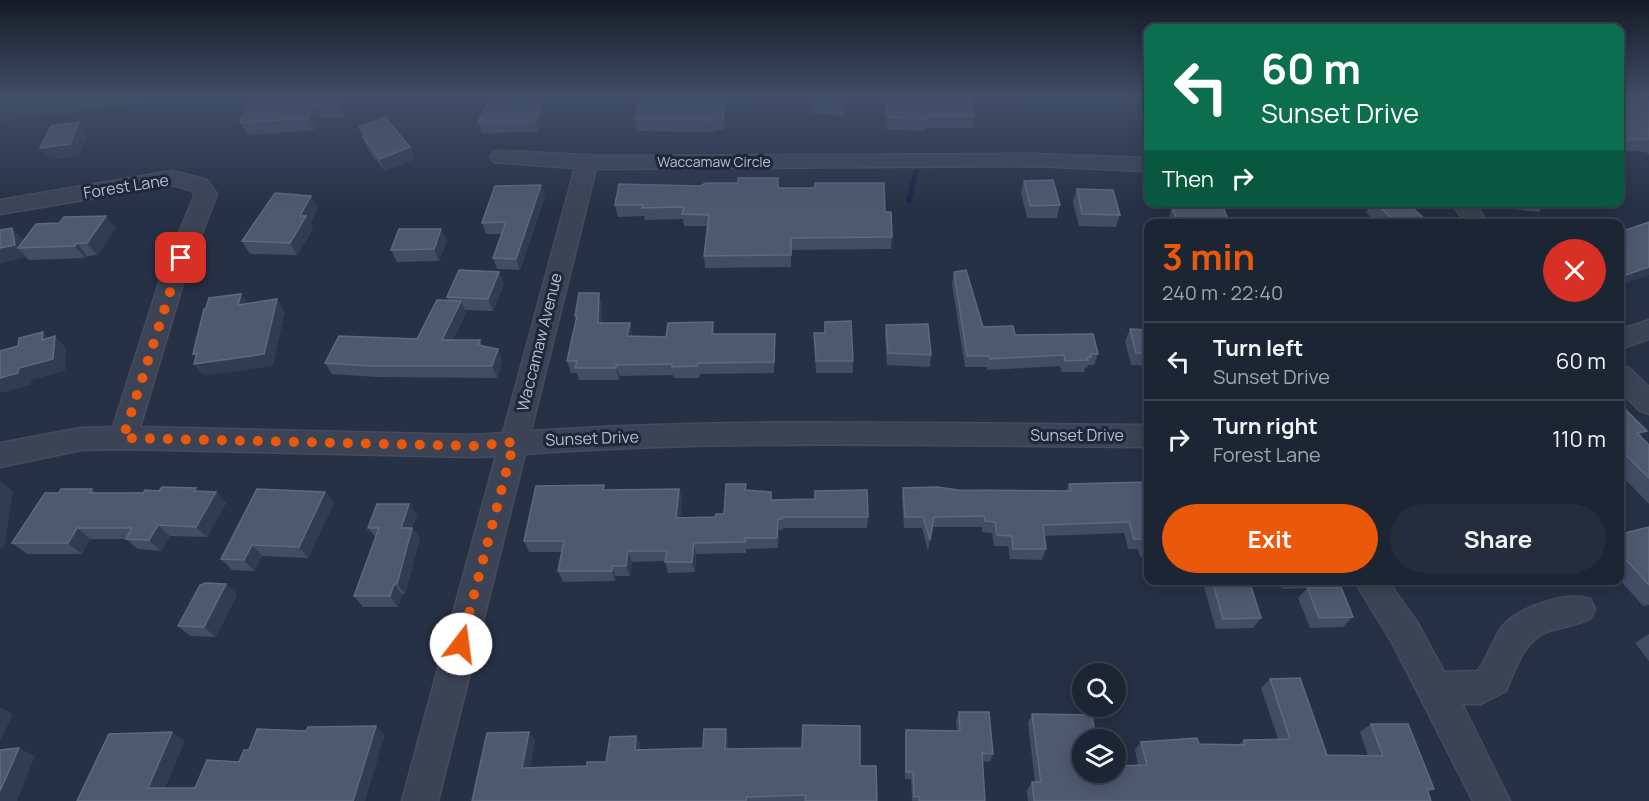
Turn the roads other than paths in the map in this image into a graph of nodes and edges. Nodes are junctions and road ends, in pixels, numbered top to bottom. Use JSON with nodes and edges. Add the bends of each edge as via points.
{"nodes":[{"id":1,"x":501,"y":157,"type":"dead end"},
{"id":2,"x":587,"y":162,"type":"junction"},
{"id":3,"x":1144,"y":164,"type":"dead end"},
{"id":4,"x":0,"y":207,"type":"edge"},
{"id":5,"x":1649,"y":329,"type":"edge"},
{"id":6,"x":1624,"y":338,"type":"edge"},
{"id":7,"x":1624,"y":379,"type":"edge"},
{"id":8,"x":1649,"y":403,"type":"edge"},
{"id":9,"x":1144,"y":436,"type":"edge"},
{"id":10,"x":123,"y":438,"type":"junction"},
{"id":11,"x":514,"y":442,"type":"junction"},
{"id":12,"x":0,"y":455,"type":"edge"},
{"id":13,"x":1371,"y":585,"type":"edge"},
{"id":14,"x":1578,"y":609,"type":"dead end"},
{"id":15,"x":1436,"y":689,"type":"junction"},
{"id":16,"x":420,"y":801,"type":"edge"},
{"id":17,"x":1492,"y":801,"type":"edge"}],
"edges":[{"from":1,"to":2,"type":"street","name":"Waccamaw Circle"},
{"from":2,"to":3,"type":"street","name":"Waccamaw Circle","via":[[1035,160]]},
{"from":2,"to":11,"type":"street","name":"Waccamaw Avenue"},
{"from":4,"to":10,"type":"street","name":"Forest Lane","via":[[172,178],[199,185],[206,194],[173,278]]},
{"from":5,"to":6,"type":"street"},
{"from":7,"to":8,"type":"street"},
{"from":9,"to":11,"type":"street","name":"Sunset Drive","via":[[786,434]]},
{"from":10,"to":11,"type":"street","name":"Sunset Drive","via":[[473,446]]},
{"from":10,"to":12,"type":"street","name":"Sunset Drive","via":[[81,439]]},
{"from":11,"to":16,"type":"street","name":"Waccamaw Avenue"},
{"from":13,"to":15,"type":"street","via":[[1405,633]]},
{"from":14,"to":15,"type":"street","via":[[1538,619],[1514,637],[1494,678],[1481,687]]},
{"from":15,"to":17,"type":"street"}]}
